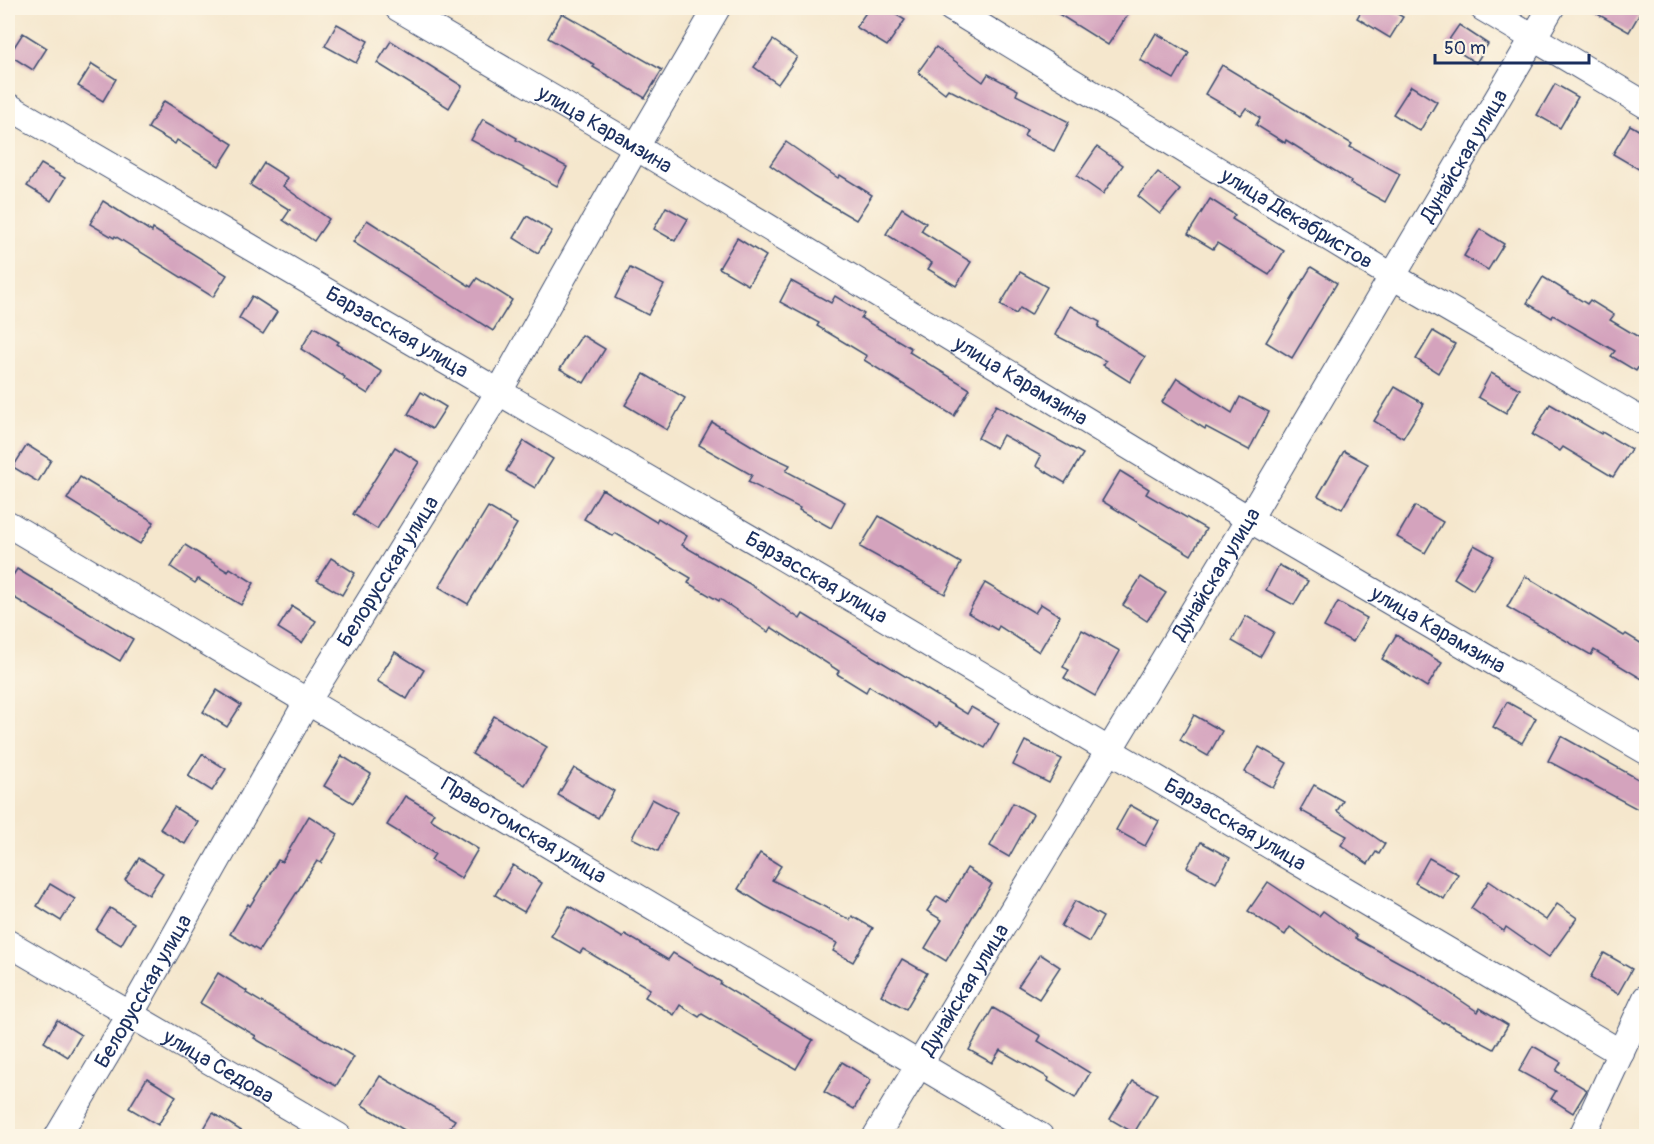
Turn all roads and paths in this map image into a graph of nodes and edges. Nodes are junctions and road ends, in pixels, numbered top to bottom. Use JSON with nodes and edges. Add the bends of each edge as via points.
{"nodes":[{"id":1,"x":398,"y":8,"type":"edge"},
{"id":2,"x":717,"y":8,"type":"edge"},
{"id":3,"x":951,"y":8,"type":"edge"},
{"id":4,"x":1483,"y":8,"type":"edge"},
{"id":5,"x":1551,"y":8,"type":"edge"},
{"id":6,"x":1533,"y":38,"type":"junction"},
{"id":7,"x":1647,"y":105,"type":"edge"},
{"id":8,"x":8,"y":106,"type":"edge"},
{"id":9,"x":636,"y":147,"type":"junction"},
{"id":10,"x":1392,"y":276,"type":"junction"},
{"id":11,"x":500,"y":390,"type":"junction"},
{"id":12,"x":1647,"y":423,"type":"edge"},
{"id":13,"x":1248,"y":519,"type":"junction"},
{"id":14,"x":8,"y":524,"type":"edge"},
{"id":15,"x":307,"y":702,"type":"junction"},
{"id":16,"x":1111,"y":749,"type":"junction"},
{"id":17,"x":1647,"y":751,"type":"edge"},
{"id":18,"x":8,"y":943,"type":"edge"},
{"id":19,"x":1647,"y":998,"type":"edge"},
{"id":20,"x":130,"y":1015,"type":"junction"},
{"id":21,"x":1622,"y":1053,"type":"junction"},
{"id":22,"x":919,"y":1064,"type":"junction"},
{"id":23,"x":58,"y":1137,"type":"edge"},
{"id":24,"x":338,"y":1137,"type":"edge"},
{"id":25,"x":876,"y":1137,"type":"edge"},
{"id":26,"x":1041,"y":1137,"type":"edge"},
{"id":27,"x":1582,"y":1137,"type":"edge"}],
"edges":[{"from":1,"to":9,"type":"street","name":"улица Карамзина"},
{"from":2,"to":9,"type":"street","name":"Белорусская улица"},
{"from":3,"to":10,"type":"street","name":"улица Декабристов"},
{"from":4,"to":6,"type":"street"},
{"from":5,"to":6,"type":"street","name":"Дунайская улица"},
{"from":6,"to":7,"type":"street"},
{"from":6,"to":10,"type":"street","name":"Дунайская улица"},
{"from":8,"to":11,"type":"street","name":"Барзасская улица"},
{"from":9,"to":11,"type":"street","name":"Белорусская улица"},
{"from":9,"to":13,"type":"street","name":"улица Карамзина"},
{"from":10,"to":12,"type":"street","name":"улица Декабристов"},
{"from":10,"to":13,"type":"street","name":"Дунайская улица"},
{"from":11,"to":15,"type":"street","name":"Белорусская улица"},
{"from":11,"to":16,"type":"street","name":"Барзасская улица"},
{"from":13,"to":16,"type":"street","name":"Дунайская улица"},
{"from":13,"to":17,"type":"street","name":"улица Карамзина"},
{"from":14,"to":15,"type":"street","name":"Правотомская улица"},
{"from":15,"to":20,"type":"street","name":"Белорусская улица"},
{"from":15,"to":22,"type":"street","name":"Правотомская улица"},
{"from":16,"to":21,"type":"street","name":"Барзасская улица"},
{"from":16,"to":22,"type":"street","name":"Дунайская улица"},
{"from":18,"to":20,"type":"street","name":"улица Седова"},
{"from":19,"to":21,"type":"street"},
{"from":20,"to":23,"type":"street","name":"Белорусская улица"},
{"from":20,"to":24,"type":"street","name":"улица Седова"},
{"from":21,"to":27,"type":"street"},
{"from":22,"to":25,"type":"street","name":"Дунайская улица"},
{"from":22,"to":26,"type":"street","name":"Правотомская улица"}]}
